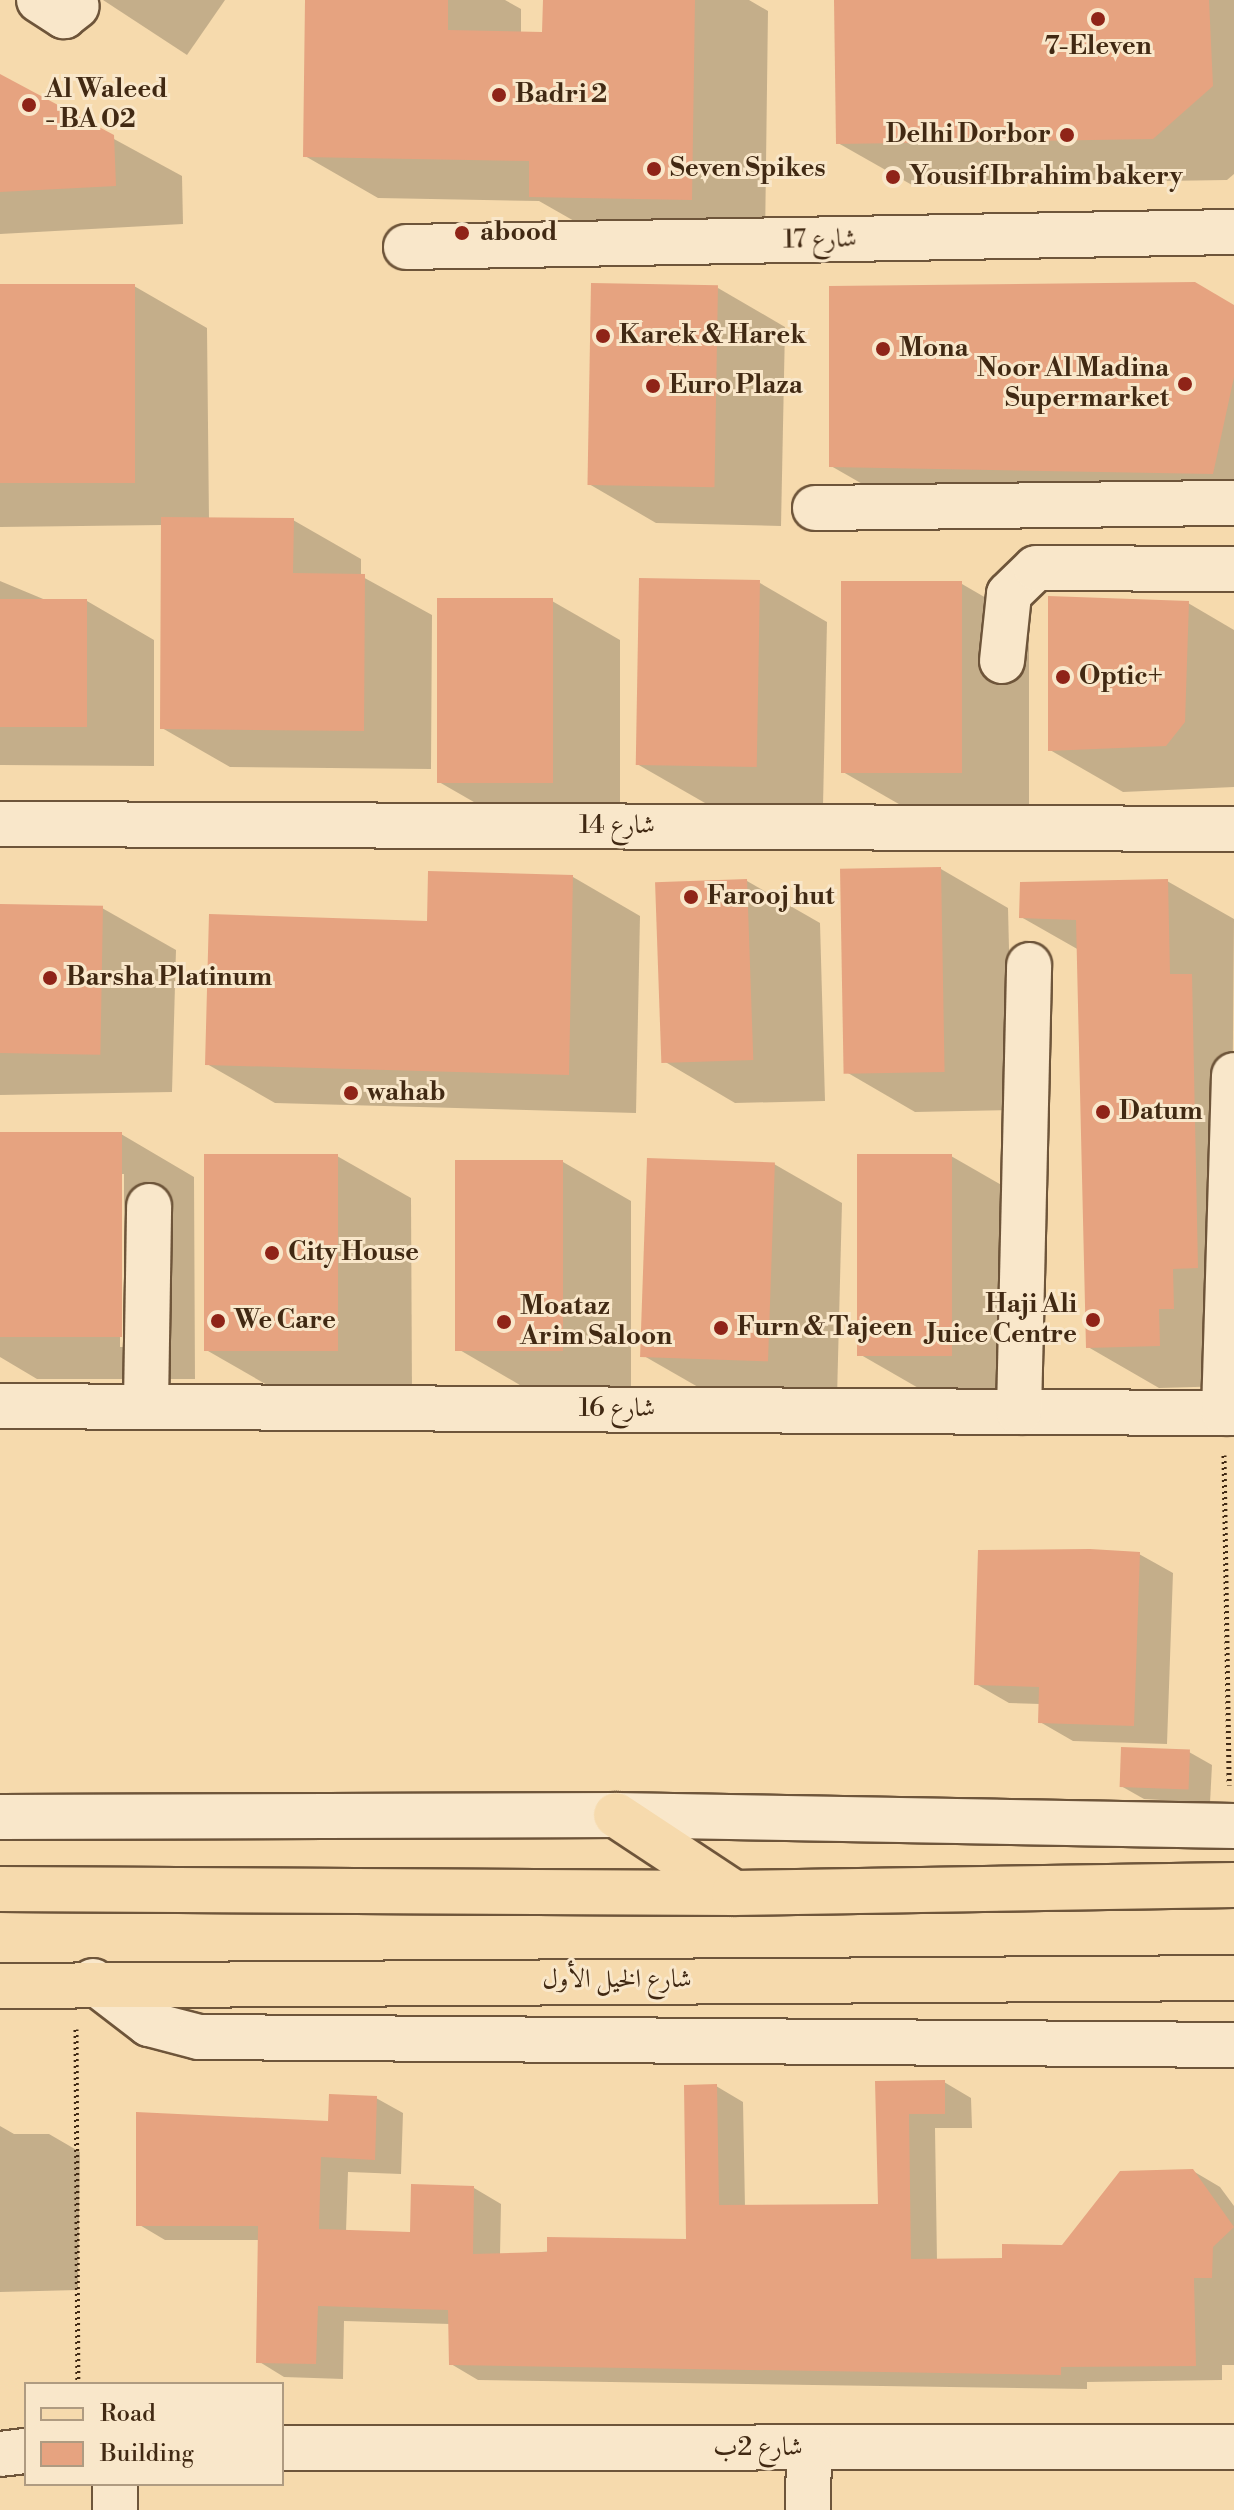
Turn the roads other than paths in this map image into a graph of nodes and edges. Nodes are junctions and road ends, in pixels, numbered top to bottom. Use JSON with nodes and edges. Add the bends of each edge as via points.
{"nodes":[{"id":1,"x":1234,"y":232,"type":"edge"},
{"id":2,"x":406,"y":247,"type":"dead end"},
{"id":3,"x":1234,"y":503,"type":"edge"},
{"id":4,"x":815,"y":508,"type":"dead end"},
{"id":5,"x":1234,"y":569,"type":"edge"},
{"id":6,"x":1002,"y":661,"type":"dead end"},
{"id":7,"x":0,"y":824,"type":"edge"},
{"id":8,"x":1234,"y":829,"type":"edge"},
{"id":9,"x":1029,"y":965,"type":"dead end"},
{"id":10,"x":1234,"y":1075,"type":"edge"},
{"id":11,"x":1233,"y":1174,"type":"edge"},
{"id":12,"x":149,"y":1206,"type":"dead end"},
{"id":13,"x":146,"y":1405,"type":"junction"},
{"id":14,"x":0,"y":1406,"type":"edge"},
{"id":15,"x":1019,"y":1412,"type":"junction"},
{"id":16,"x":1229,"y":1413,"type":"edge"},
{"id":17,"x":616,"y":1815,"type":"junction"},
{"id":18,"x":0,"y":1817,"type":"edge"},
{"id":19,"x":1232,"y":1826,"type":"edge"},
{"id":20,"x":1234,"y":1885,"type":"edge"},
{"id":21,"x":0,"y":1889,"type":"edge"},
{"id":22,"x":734,"y":1893,"type":"junction"},
{"id":23,"x":1234,"y":1978,"type":"edge"},
{"id":24,"x":85,"y":1982,"type":"junction"},
{"id":25,"x":0,"y":1986,"type":"edge"},
{"id":26,"x":1234,"y":2045,"type":"edge"},
{"id":27,"x":1234,"y":2447,"type":"edge"},
{"id":28,"x":284,"y":2448,"type":"edge"},
{"id":29,"x":809,"y":2448,"type":"junction"},
{"id":30,"x":24,"y":2451,"type":"edge"},
{"id":31,"x":0,"y":2454,"type":"edge"},
{"id":32,"x":115,"y":2486,"type":"edge"},
{"id":33,"x":115,"y":2510,"type":"edge"},
{"id":34,"x":808,"y":2510,"type":"edge"}],
"edges":[{"from":1,"to":2,"type":"street","name":"شارع 17"},
{"from":3,"to":4,"type":"street"},
{"from":5,"to":6,"type":"street","via":[[1036,568],[1009,594]]},
{"from":7,"to":8,"type":"street","name":"شارع 14"},
{"from":9,"to":15,"type":"street"},
{"from":10,"to":11,"type":"street"},
{"from":11,"to":16,"type":"street"},
{"from":12,"to":13,"type":"street"},
{"from":13,"to":14,"type":"street","name":"شارع 16"},
{"from":13,"to":15,"type":"street","name":"شارع 16"},
{"from":15,"to":16,"type":"street","name":"شارع 16"},
{"from":17,"to":18,"type":"street"},
{"from":17,"to":19,"type":"street"},
{"from":17,"to":22,"type":"main road"},
{"from":20,"to":22,"type":"main road"},
{"from":21,"to":22,"type":"main road"},
{"from":23,"to":24,"type":"main road","name":"شارع الخيل الأول"},
{"from":24,"to":25,"type":"main road","name":"شارع الخيل الأول"},
{"from":24,"to":26,"type":"street","via":[[149,2024],[199,2037]]},
{"from":27,"to":29,"type":"street","name":"شارع 2ب"},
{"from":28,"to":29,"type":"street","name":"شارع 2ب"},
{"from":29,"to":34,"type":"street"},
{"from":30,"to":31,"type":"street"},
{"from":32,"to":33,"type":"street"}]}
